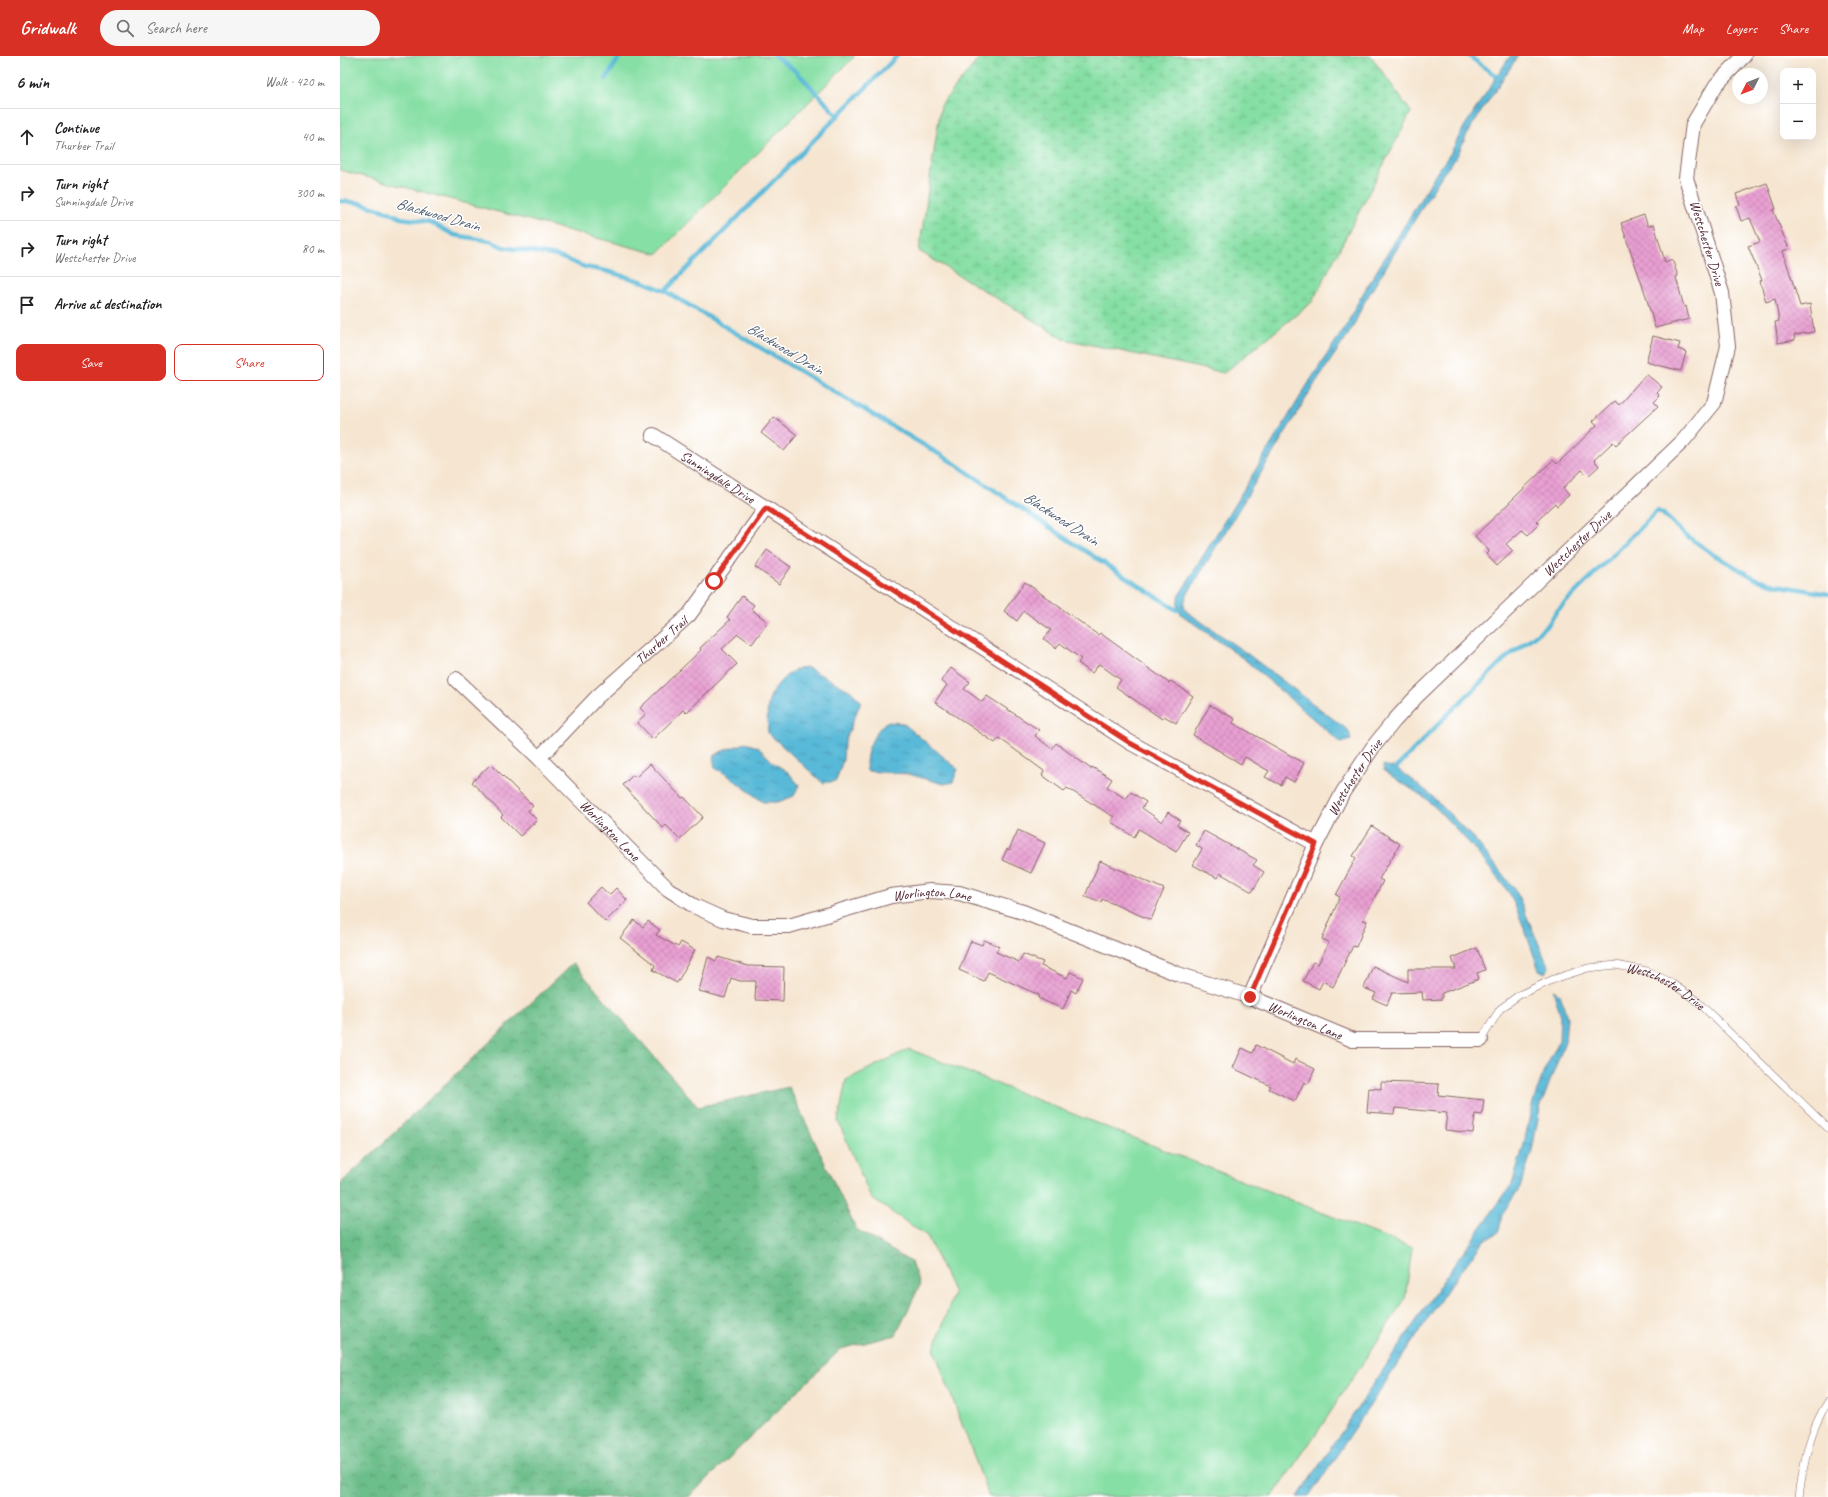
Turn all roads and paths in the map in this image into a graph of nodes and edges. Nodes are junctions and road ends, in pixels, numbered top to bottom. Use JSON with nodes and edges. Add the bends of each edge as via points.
{"nodes":[{"id":1,"x":1744,"y":56,"type":"edge"},
{"id":2,"x":652,"y":435,"type":"dead end"},
{"id":3,"x":766,"y":508,"type":"junction"},
{"id":4,"x":456,"y":679,"type":"dead end"},
{"id":5,"x":539,"y":758,"type":"junction"},
{"id":6,"x":1316,"y":844,"type":"junction"},
{"id":7,"x":1250,"y":997,"type":"junction"},
{"id":8,"x":1481,"y":1040,"type":"joint"},
{"id":9,"x":1828,"y":1128,"type":"edge"},
{"id":10,"x":1828,"y":1402,"type":"edge"},
{"id":11,"x":1798,"y":1497,"type":"edge"}],
"edges":[{"from":1,"to":6,"type":"street","name":"Westchester Drive","via":[[1716,84],[1693,124],[1686,178],[1722,293],[1728,346],[1714,403],[1682,441],[1394,721],[1343,792]]},
{"from":2,"to":3,"type":"street","name":"Sunningdale Drive"},
{"from":3,"to":5,"type":"street","name":"Thurber Trail","via":[[689,616],[597,697]]},
{"from":3,"to":6,"type":"street","name":"Sunningdale Drive","via":[[1130,743]]},
{"from":4,"to":5,"type":"street","name":"Worlington Lane"},
{"from":5,"to":7,"type":"street","name":"Worlington Lane","via":[[668,889],[694,906],[723,919],[752,926],[789,926],[891,896],[930,891],[959,893],[1022,912],[1178,974]]},
{"from":6,"to":7,"type":"street","name":"Westchester Drive"},
{"from":7,"to":8,"type":"street","name":"Worlington Lane","via":[[1352,1040]]},
{"from":8,"to":9,"type":"lane","name":"Westchester Drive","via":[[1500,1009],[1519,994],[1554,979],[1588,968],[1616,965],[1647,971],[1670,982],[1697,1002]]},
{"from":10,"to":11,"type":"lane","via":[[1804,1459]]}]}
